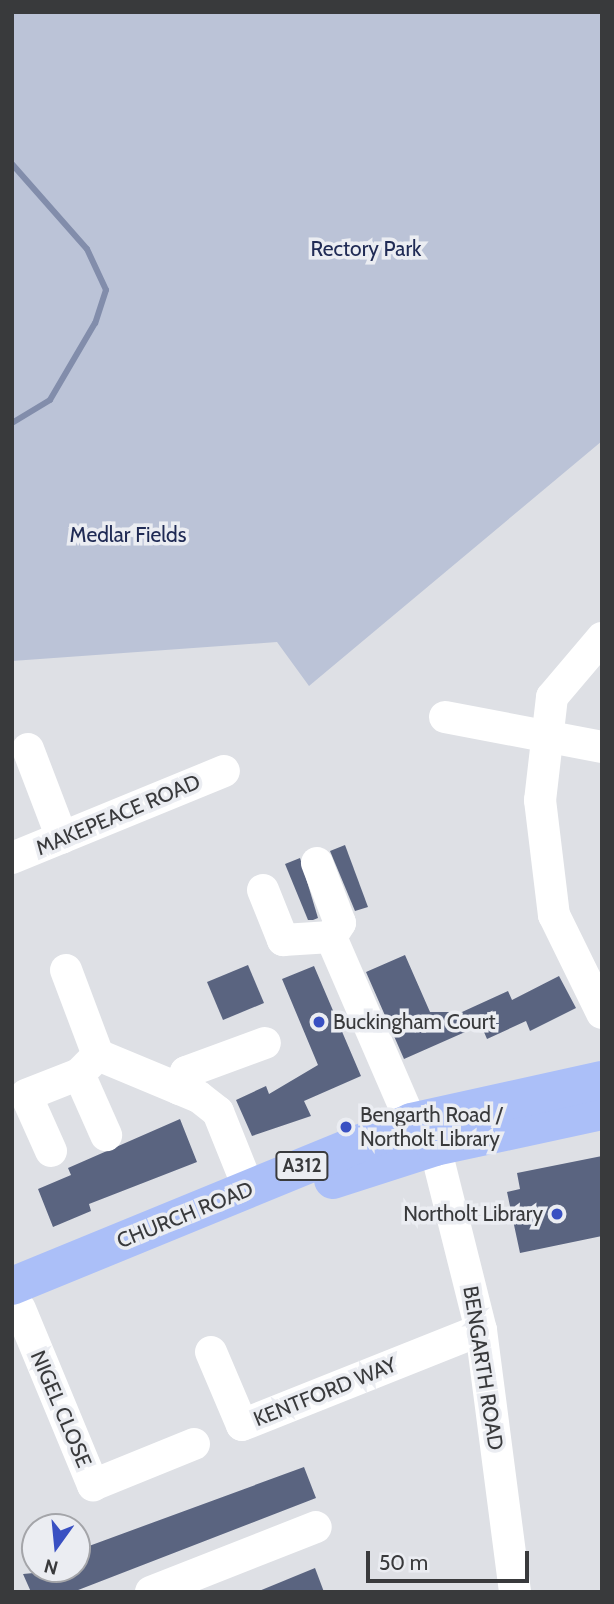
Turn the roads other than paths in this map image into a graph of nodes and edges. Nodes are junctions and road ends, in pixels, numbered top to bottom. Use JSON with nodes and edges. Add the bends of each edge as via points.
{"nodes":[{"id":1,"x":602,"y":638,"type":"edge"},
{"id":2,"x":445,"y":717,"type":"dead end"},
{"id":3,"x":550,"y":737,"type":"junction"},
{"id":4,"x":602,"y":747,"type":"edge"},
{"id":5,"x":28,"y":749,"type":"dead end"},
{"id":6,"x":223,"y":771,"type":"dead end"},
{"id":7,"x":62,"y":838,"type":"junction"},
{"id":8,"x":12,"y":858,"type":"edge"},
{"id":9,"x":317,"y":863,"type":"dead end"},
{"id":10,"x":263,"y":890,"type":"dead end"},
{"id":11,"x":331,"y":937,"type":"junction"},
{"id":12,"x":65,"y":970,"type":"dead end"},
{"id":13,"x":602,"y":1013,"type":"edge"},
{"id":14,"x":265,"y":1043,"type":"dead end"},
{"id":15,"x":89,"y":1065,"type":"junction"},
{"id":16,"x":602,"y":1080,"type":"edge"},
{"id":17,"x":179,"y":1089,"type":"junction"},
{"id":18,"x":602,"y":1111,"type":"edge"},
{"id":19,"x":417,"y":1126,"type":"junction"},
{"id":20,"x":106,"y":1135,"type":"dead end"},
{"id":21,"x":51,"y":1151,"type":"dead end"},
{"id":22,"x":249,"y":1189,"type":"junction"},
{"id":23,"x":15,"y":1303,"type":"edge"},
{"id":24,"x":481,"y":1330,"type":"junction"},
{"id":25,"x":211,"y":1352,"type":"dead end"},
{"id":26,"x":194,"y":1444,"type":"dead end"},
{"id":27,"x":316,"y":1527,"type":"dead end"},
{"id":28,"x":183,"y":1586,"type":"edge"},
{"id":29,"x":151,"y":1592,"type":"edge"},
{"id":30,"x":514,"y":1592,"type":"edge"}],
"edges":[{"from":1,"to":3,"type":"street","via":[[552,697]]},
{"from":2,"to":3,"type":"street"},
{"from":3,"to":4,"type":"street"},
{"from":3,"to":13,"type":"street","via":[[540,800],[546,876],[554,915]]},
{"from":5,"to":7,"type":"street"},
{"from":6,"to":7,"type":"street","name":"MAKEPEACE ROAD"},
{"from":7,"to":8,"type":"street","name":"MAKEPEACE ROAD"},
{"from":9,"to":11,"type":"street","via":[[340,923]]},
{"from":10,"to":11,"type":"street","via":[[284,940]]},
{"from":11,"to":19,"type":"street","name":"BENGARTH ROAD"},
{"from":12,"to":15,"type":"street"},
{"from":14,"to":17,"type":"street","via":[[186,1072]]},
{"from":15,"to":17,"type":"street"},
{"from":15,"to":20,"type":"street"},
{"from":15,"to":21,"type":"street","via":[[26,1095]]},
{"from":16,"to":19,"type":"highway","name":"CHURCH ROAD","number":"A312"},
{"from":17,"to":22,"type":"street","via":[[218,1112]]},
{"from":18,"to":19,"type":"highway","name":"CHURCH ROAD","number":"A312"},
{"from":19,"to":22,"type":"highway","name":"CHURCH ROAD","number":"A312"},
{"from":19,"to":23,"type":"highway","name":"CHURCH ROAD","number":"A312","via":[[336,1179]]},
{"from":19,"to":24,"type":"street","name":"BENGARTH ROAD"},
{"from":22,"to":23,"type":"highway","name":"CHURCH ROAD","number":"A312"},
{"from":23,"to":26,"type":"street","name":"NIGEL CLOSE","via":[[93,1485]]},
{"from":24,"to":25,"type":"street","name":"KENTFORD WAY","via":[[242,1424]]},
{"from":24,"to":30,"type":"street","name":"BENGARTH ROAD"},
{"from":27,"to":28,"type":"street"},
{"from":28,"to":29,"type":"street"}]}
